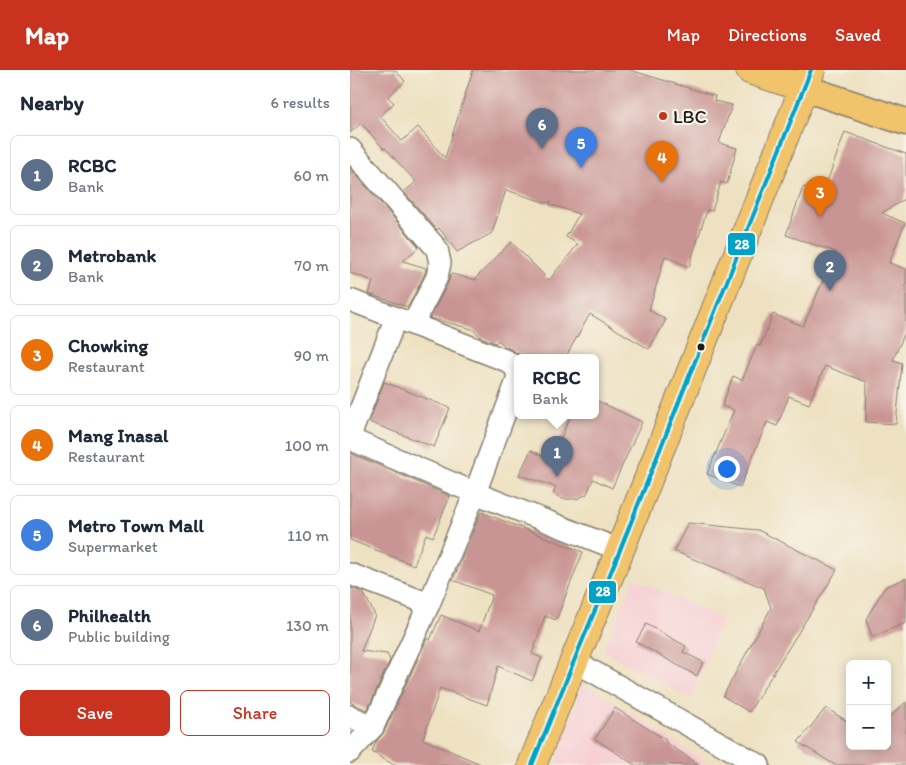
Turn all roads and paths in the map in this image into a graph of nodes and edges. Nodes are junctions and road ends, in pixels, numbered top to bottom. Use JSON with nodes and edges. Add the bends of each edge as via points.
{"nodes":[{"id":1,"x":750,"y":70,"type":"edge"},
{"id":2,"x":808,"y":79,"type":"edge"},
{"id":3,"x":906,"y":122,"type":"edge"},
{"id":4,"x":350,"y":149,"type":"edge"},
{"id":5,"x":350,"y":300,"type":"edge"},
{"id":6,"x":404,"y":321,"type":"junction"},
{"id":7,"x":514,"y":366,"type":"edge"},
{"id":8,"x":514,"y":389,"type":"edge"},
{"id":9,"x":350,"y":438,"type":"edge"},
{"id":10,"x":475,"y":493,"type":"junction"},
{"id":11,"x":620,"y":550,"type":"junction"},
{"id":12,"x":350,"y":574,"type":"edge"},
{"id":13,"x":429,"y":604,"type":"junction"},
{"id":14,"x":574,"y":661,"type":"junction"},
{"id":15,"x":350,"y":716,"type":"edge"},
{"id":16,"x":373,"y":727,"type":"junction"},
{"id":17,"x":350,"y":752,"type":"edge"},
{"id":18,"x":532,"y":765,"type":"edge"},
{"id":19,"x":759,"y":765,"type":"edge"}],
"edges":[{"from":1,"to":2,"type":"highway"},
{"from":2,"to":3,"type":"main road"},
{"from":2,"to":11,"type":"highway"},
{"from":4,"to":6,"type":"street","via":[[437,249],[440,263],[437,277]]},
{"from":5,"to":6,"type":"street"},
{"from":6,"to":7,"type":"street"},
{"from":6,"to":9,"type":"street"},
{"from":8,"to":10,"type":"street"},
{"from":9,"to":10,"type":"street"},
{"from":10,"to":11,"type":"street"},
{"from":10,"to":13,"type":"street"},
{"from":11,"to":14,"type":"highway"},
{"from":12,"to":13,"type":"street"},
{"from":13,"to":16,"type":"street"},
{"from":14,"to":18,"type":"highway"},
{"from":14,"to":19,"type":"street"},
{"from":15,"to":16,"type":"street"},
{"from":16,"to":17,"type":"street"}]}
